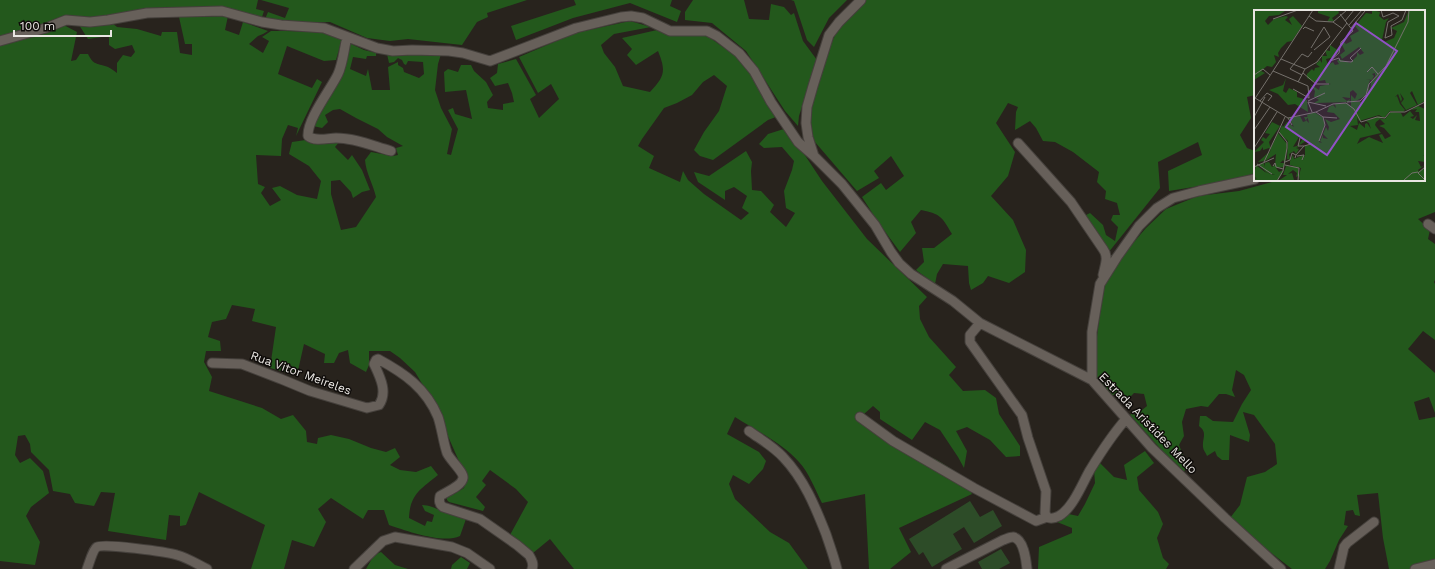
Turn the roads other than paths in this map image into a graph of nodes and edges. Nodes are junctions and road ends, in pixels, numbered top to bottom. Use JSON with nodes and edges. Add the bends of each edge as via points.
{"nodes":[{"id":1,"x":861,"y":0,"type":"edge"},
{"id":2,"x":347,"y":37,"type":"junction"},
{"id":3,"x":0,"y":41,"type":"edge"},
{"id":4,"x":1018,"y":143,"type":"dead end"},
{"id":5,"x":391,"y":151,"type":"dead end"},
{"id":6,"x":814,"y":156,"type":"junction"},
{"id":7,"x":1254,"y":180,"type":"edge"},
{"id":8,"x":1100,"y":284,"type":"junction"},
{"id":9,"x":980,"y":323,"type":"junction"},
{"id":10,"x":212,"y":363,"type":"dead end"},
{"id":11,"x":1092,"y":380,"type":"junction"},
{"id":12,"x":860,"y":417,"type":"dead end"},
{"id":13,"x":1126,"y":419,"type":"junction"},
{"id":14,"x":749,"y":432,"type":"dead end"},
{"id":15,"x":1047,"y":517,"type":"junction"},
{"id":16,"x":1374,"y":522,"type":"dead end"},
{"id":17,"x":1435,"y":564,"type":"edge"},
{"id":18,"x":87,"y":569,"type":"edge"},
{"id":19,"x":207,"y":569,"type":"edge"},
{"id":20,"x":354,"y":569,"type":"edge"},
{"id":21,"x":490,"y":569,"type":"edge"},
{"id":22,"x":532,"y":569,"type":"edge"},
{"id":23,"x":837,"y":569,"type":"edge"},
{"id":24,"x":946,"y":569,"type":"edge"},
{"id":25,"x":1027,"y":569,"type":"edge"},
{"id":26,"x":1281,"y":569,"type":"edge"},
{"id":27,"x":1339,"y":569,"type":"edge"},
{"id":28,"x":1415,"y":569,"type":"edge"}],
"edges":[{"from":1,"to":6,"type":"street","name":"Estrada Aristides Mello","via":[[830,35],[813,86],[806,123]]},
{"from":2,"to":3,"type":"street","via":[[324,28],[281,25],[222,11],[147,14],[90,22],[66,20]]},
{"from":2,"to":5,"type":"street","via":[[338,74],[315,114],[308,136],[314,139],[349,139]]},
{"from":2,"to":6,"type":"street","via":[[393,51],[449,51],[490,61],[576,28],[621,17],[643,18],[670,31],[707,31],[739,53],[754,71],[798,142]]},
{"from":4,"to":8,"type":"street","via":[[1071,202],[1106,253],[1107,259]]},
{"from":6,"to":9,"type":"street","name":"Estrada Aristides Mello","via":[[842,184],[875,225],[899,263]]},
{"from":7,"to":8,"type":"street","via":[[1173,198],[1157,208],[1139,226]]},
{"from":8,"to":11,"type":"street","via":[[1092,332]]},
{"from":9,"to":11,"type":"street","name":"Estrada Aristides Mello"},
{"from":9,"to":15,"type":"street","via":[[970,335],[970,342],[1022,415],[1046,491]]},
{"from":10,"to":22,"type":"street","name":"Rua Vitor Meireles","via":[[242,364],[310,391],[367,408],[379,405],[383,397],[381,379],[374,364],[376,360],[397,369],[417,385],[426,398],[437,417],[447,453],[463,474],[460,483],[440,496],[440,504],[480,519],[490,526],[529,555]]},
{"from":11,"to":13,"type":"street","name":"Estrada Aristides Mello"},
{"from":12,"to":15,"type":"street","via":[[893,441],[1029,518],[1036,521]]},
{"from":13,"to":15,"type":"street","via":[[1113,434],[1067,508],[1059,516]]},
{"from":13,"to":26,"type":"street","name":"Estrada Aristides Mello","via":[[1152,448]]},
{"from":14,"to":23,"type":"street","via":[[783,456],[803,482],[814,503]]},
{"from":16,"to":27,"type":"street","via":[[1344,547]]},
{"from":17,"to":28,"type":"street"},
{"from":18,"to":19,"type":"street","via":[[95,549],[100,546],[174,554]]},
{"from":20,"to":21,"type":"street","via":[[383,541],[395,537],[452,547],[467,553]]},
{"from":24,"to":25,"type":"street","via":[[1011,537],[1022,546]]}]}
